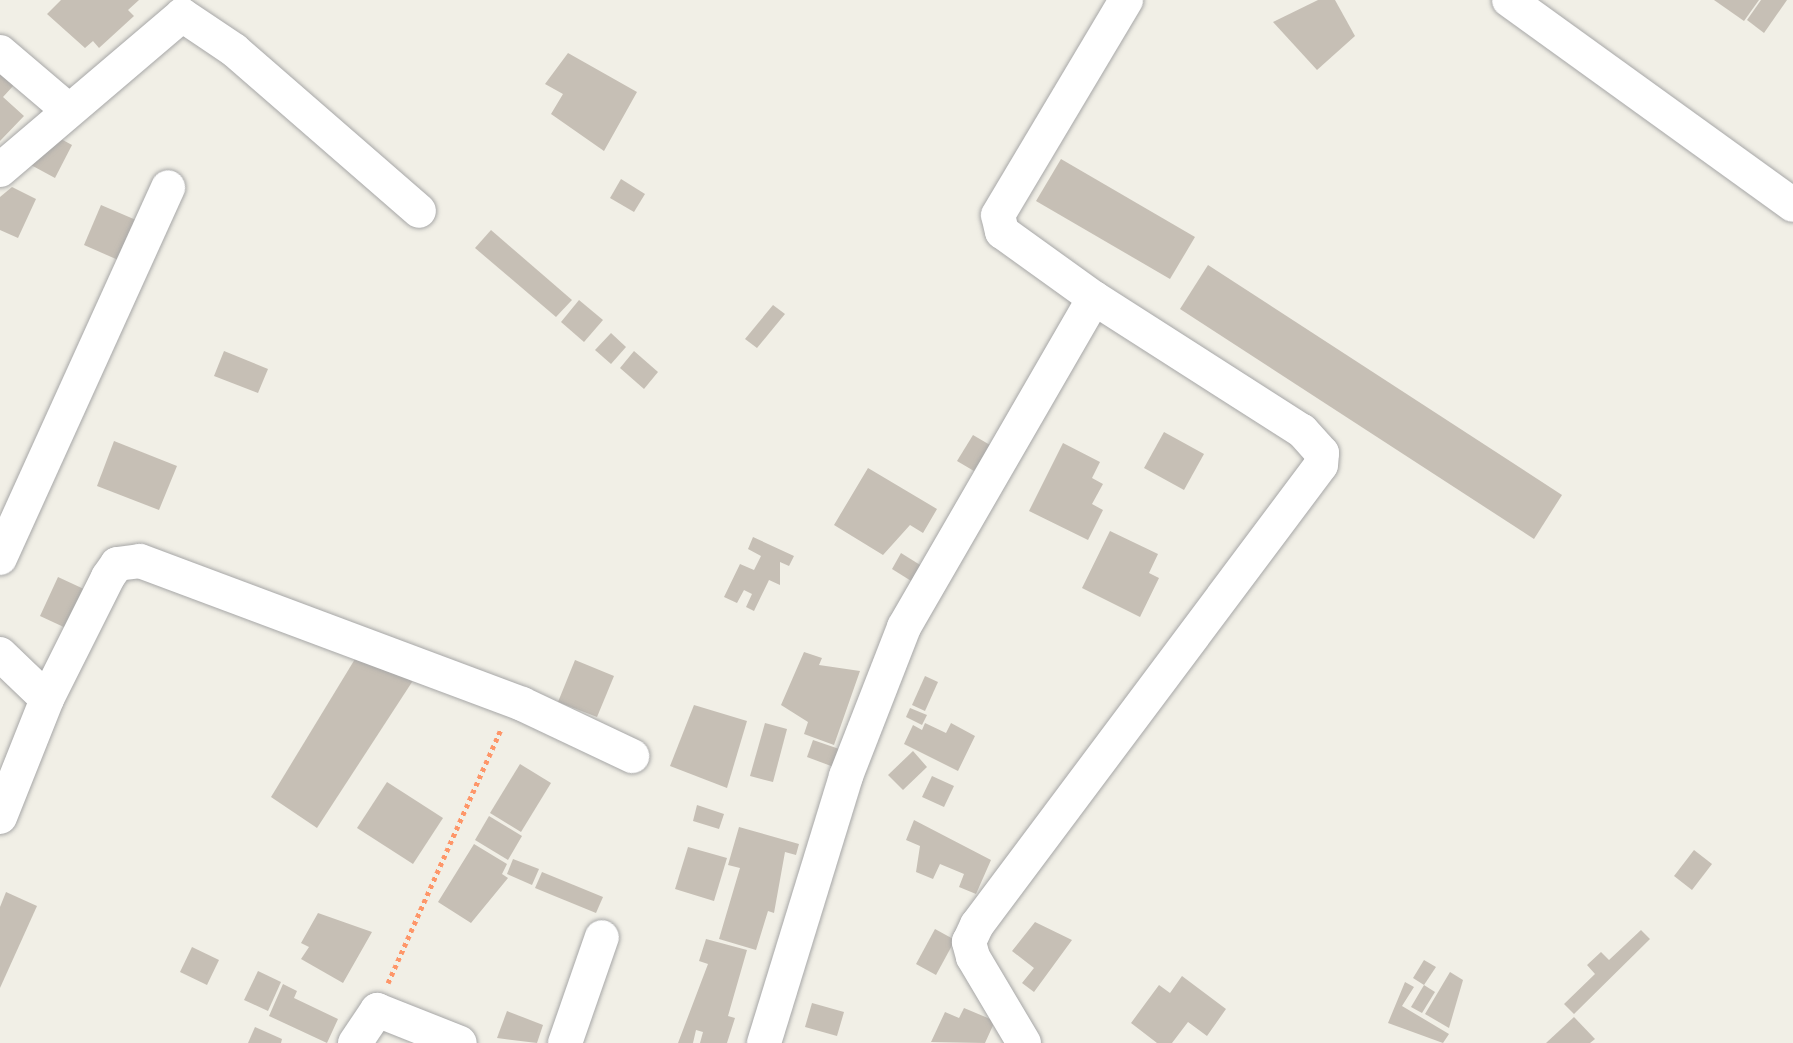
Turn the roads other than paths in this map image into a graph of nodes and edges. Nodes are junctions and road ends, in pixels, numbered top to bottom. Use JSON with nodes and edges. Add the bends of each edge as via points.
{"nodes":[{"id":1,"x":1126,"y":0,"type":"edge"},
{"id":2,"x":1509,"y":0,"type":"edge"},
{"id":3,"x":0,"y":52,"type":"edge"},
{"id":4,"x":67,"y":109,"type":"junction"},
{"id":5,"x":0,"y":170,"type":"edge"},
{"id":6,"x":168,"y":187,"type":"dead end"},
{"id":7,"x":1793,"y":205,"type":"edge"},
{"id":8,"x":419,"y":211,"type":"dead end"},
{"id":9,"x":1094,"y":298,"type":"junction"},
{"id":10,"x":0,"y":558,"type":"edge"},
{"id":11,"x":0,"y":654,"type":"edge"},
{"id":12,"x":47,"y":699,"type":"junction"},
{"id":13,"x":632,"y":756,"type":"dead end"},
{"id":14,"x":0,"y":817,"type":"edge"},
{"id":15,"x":602,"y":937,"type":"dead end"},
{"id":16,"x":355,"y":1043,"type":"edge"},
{"id":17,"x":460,"y":1043,"type":"edge"},
{"id":18,"x":565,"y":1043,"type":"edge"},
{"id":19,"x":764,"y":1043,"type":"edge"},
{"id":20,"x":1024,"y":1043,"type":"edge"}],
"edges":[{"from":1,"to":9,"type":"street","via":[[998,215],[1002,232]]},
{"from":2,"to":7,"type":"street"},
{"from":3,"to":4,"type":"street"},
{"from":4,"to":5,"type":"street"},
{"from":4,"to":8,"type":"street","via":[[182,15],[234,50]]},
{"from":6,"to":10,"type":"street"},
{"from":9,"to":19,"type":"street","via":[[904,627],[846,776]]},
{"from":9,"to":20,"type":"street","via":[[1302,431],[1322,453],[1321,465],[977,925],[969,942],[973,957]]},
{"from":11,"to":12,"type":"street"},
{"from":12,"to":13,"type":"street","via":[[108,577],[117,564],[140,561],[514,701]]},
{"from":12,"to":14,"type":"street"},
{"from":15,"to":18,"type":"street"},
{"from":16,"to":17,"type":"street","via":[[377,1010]]}]}
